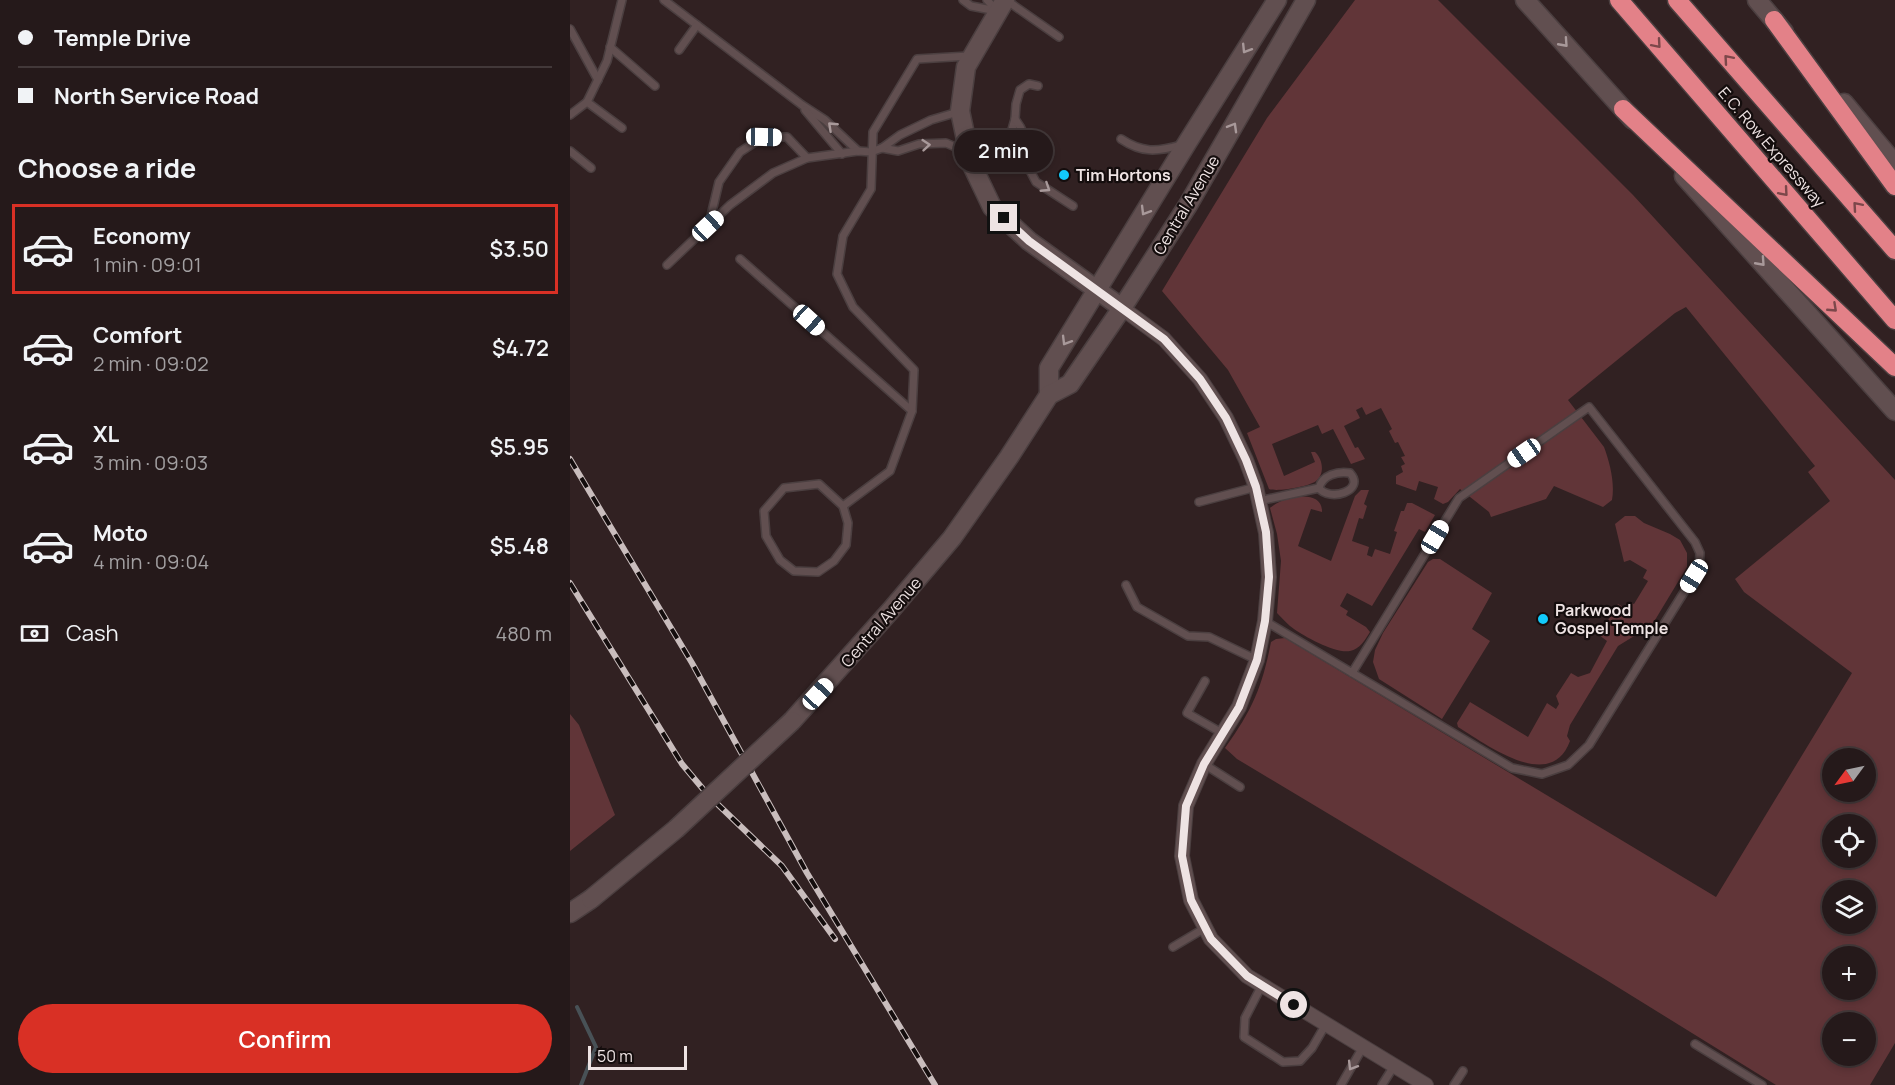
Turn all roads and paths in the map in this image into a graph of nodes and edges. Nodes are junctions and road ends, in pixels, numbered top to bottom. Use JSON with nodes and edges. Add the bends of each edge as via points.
{"nodes":[{"id":1,"x":622,"y":0,"type":"edge"},
{"id":2,"x":664,"y":0,"type":"edge"},
{"id":3,"x":963,"y":0,"type":"edge"},
{"id":4,"x":1277,"y":0,"type":"edge"},
{"id":5,"x":1306,"y":0,"type":"edge"},
{"id":6,"x":1525,"y":0,"type":"edge"},
{"id":7,"x":1619,"y":0,"type":"edge"},
{"id":8,"x":1677,"y":0,"type":"edge"},
{"id":9,"x":1757,"y":0,"type":"edge"},
{"id":10,"x":999,"y":3,"type":"edge"},
{"id":11,"x":1774,"y":20,"type":"junction"},
{"id":12,"x":697,"y":25,"type":"junction"},
{"id":13,"x":570,"y":29,"type":"edge"},
{"id":14,"x":1059,"y":37,"type":"dead end"},
{"id":15,"x":610,"y":47,"type":"junction"},
{"id":16,"x":679,"y":50,"type":"dead end"},
{"id":17,"x":971,"y":56,"type":"junction"},
{"id":18,"x":598,"y":80,"type":"junction"},
{"id":19,"x":655,"y":86,"type":"dead end"},
{"id":20,"x":1038,"y":86,"type":"dead end"},
{"id":21,"x":587,"y":102,"type":"junction"},
{"id":22,"x":802,"y":105,"type":"junction"},
{"id":23,"x":1623,"y":109,"type":"junction"},
{"id":24,"x":960,"y":111,"type":"junction"},
{"id":25,"x":570,"y":116,"type":"edge"},
{"id":26,"x":1015,"y":119,"type":"junction"},
{"id":27,"x":622,"y":128,"type":"dead end"},
{"id":28,"x":1121,"y":138,"type":"dead end"},
{"id":29,"x":1186,"y":143,"type":"junction"},
{"id":30,"x":882,"y":148,"type":"junction"},
{"id":31,"x":570,"y":151,"type":"edge"},
{"id":32,"x":858,"y":151,"type":"junction"},
{"id":33,"x":872,"y":152,"type":"junction"},
{"id":34,"x":969,"y":153,"type":"junction"},
{"id":35,"x":842,"y":154,"type":"junction"},
{"id":36,"x":807,"y":158,"type":"junction"},
{"id":37,"x":1026,"y":163,"type":"junction"},
{"id":38,"x":1895,"y":164,"type":"edge"},
{"id":39,"x":591,"y":168,"type":"dead end"},
{"id":40,"x":1895,"y":186,"type":"edge"},
{"id":41,"x":1073,"y":206,"type":"dead end"},
{"id":42,"x":708,"y":226,"type":"junction"},
{"id":43,"x":1895,"y":250,"type":"edge"},
{"id":44,"x":740,"y":259,"type":"dead end"},
{"id":45,"x":667,"y":266,"type":"dead end"},
{"id":46,"x":1096,"y":291,"type":"junction"},
{"id":47,"x":1122,"y":308,"type":"junction"},
{"id":48,"x":1895,"y":320,"type":"edge"},
{"id":49,"x":1895,"y":367,"type":"edge"},
{"id":50,"x":1049,"y":395,"type":"junction"},
{"id":51,"x":912,"y":411,"type":"junction"},
{"id":52,"x":1895,"y":411,"type":"edge"},
{"id":53,"x":1256,"y":487,"type":"junction"},
{"id":54,"x":1320,"y":488,"type":"junction"},
{"id":55,"x":1259,"y":501,"type":"junction"},
{"id":56,"x":1199,"y":502,"type":"dead end"},
{"id":57,"x":843,"y":506,"type":"junction"},
{"id":58,"x":1126,"y":585,"type":"dead end"},
{"id":59,"x":1265,"y":621,"type":"junction"},
{"id":60,"x":1257,"y":660,"type":"junction"},
{"id":61,"x":1352,"y":673,"type":"junction"},
{"id":62,"x":1205,"y":681,"type":"dead end"},
{"id":63,"x":1222,"y":733,"type":"junction"},
{"id":64,"x":1204,"y":764,"type":"junction"},
{"id":65,"x":1240,"y":787,"type":"dead end"},
{"id":66,"x":570,"y":914,"type":"edge"},
{"id":67,"x":1205,"y":927,"type":"junction"},
{"id":68,"x":1173,"y":947,"type":"dead end"},
{"id":69,"x":1262,"y":985,"type":"junction"},
{"id":70,"x":1326,"y":1024,"type":"junction"},
{"id":71,"x":1695,"y":1044,"type":"dead end"},
{"id":72,"x":1363,"y":1047,"type":"junction"},
{"id":73,"x":1394,"y":1066,"type":"junction"},
{"id":74,"x":1463,"y":1071,"type":"dead end"},
{"id":75,"x":1341,"y":1085,"type":"edge"},
{"id":76,"x":1382,"y":1085,"type":"edge"},
{"id":77,"x":1426,"y":1085,"type":"edge"},
{"id":78,"x":1454,"y":1085,"type":"edge"},
{"id":79,"x":1762,"y":1085,"type":"edge"}],
"edges":[{"from":1,"to":15,"type":"lane"},
{"from":2,"to":12,"type":"lane"},
{"from":3,"to":10,"type":"lane","via":[[971,6]]},
{"from":4,"to":29,"type":"street","name":"Central Avenue","one_way":true},
{"from":47,"to":5,"type":"street","name":"Central Avenue","one_way":true,"via":[[1188,205]]},
{"from":6,"to":23,"type":"street","one_way":true},
{"from":7,"to":48,"type":"highway","name":"E.C. Row Expressway","one_way":true},
{"from":43,"to":8,"type":"highway","name":"E.C. Row Expressway","one_way":true},
{"from":9,"to":11,"type":"street"},
{"from":10,"to":14,"type":"lane"},
{"from":10,"to":17,"type":"street"},
{"from":11,"to":38,"type":"street"},
{"from":11,"to":40,"type":"highway"},
{"from":12,"to":16,"type":"lane"},
{"from":12,"to":22,"type":"lane"},
{"from":13,"to":18,"type":"lane"},
{"from":15,"to":18,"type":"lane"},
{"from":15,"to":19,"type":"lane"},
{"from":17,"to":24,"type":"street"},
{"from":17,"to":33,"type":"lane","via":[[917,59],[873,132]]},
{"from":18,"to":21,"type":"lane"},
{"from":20,"to":26,"type":"lane","via":[[1029,84],[1020,90]]},
{"from":21,"to":25,"type":"lane"},
{"from":21,"to":27,"type":"lane"},
{"from":32,"to":22,"type":"lane","one_way":true,"via":[[825,120]]},
{"from":22,"to":35,"type":"lane"},
{"from":23,"to":49,"type":"highway","one_way":true},
{"from":23,"to":52,"type":"street","one_way":true},
{"from":24,"to":30,"type":"lane","via":[[931,120]]},
{"from":24,"to":34,"type":"street"},
{"from":26,"to":37,"type":"lane","via":[[1028,152]]},
{"from":26,"to":37,"type":"lane","via":[[1011,133],[1018,156]]},
{"from":28,"to":29,"type":"lane","via":[[1151,152]]},
{"from":29,"to":46,"type":"street","name":"Central Avenue","one_way":true},
{"from":30,"to":33,"type":"lane"},
{"from":30,"to":34,"type":"lane","one_way":true,"via":[[898,151],[919,144],[946,143]]},
{"from":31,"to":39,"type":"lane"},
{"from":32,"to":33,"type":"lane"},
{"from":32,"to":35,"type":"lane"},
{"from":33,"to":51,"type":"lane","via":[[871,189],[843,236],[837,274],[853,307],[914,370]]},
{"from":34,"to":46,"type":"street","via":[[992,207],[1029,241]]},
{"from":35,"to":36,"type":"lane"},
{"from":36,"to":42,"type":"lane","via":[[773,173]]},
{"from":36,"to":42,"type":"lane","via":[[787,137],[764,137],[740,152],[719,182]]},
{"from":37,"to":41,"type":"lane","one_way":true,"via":[[1036,182]]},
{"from":42,"to":45,"type":"lane"},
{"from":44,"to":51,"type":"lane"},
{"from":46,"to":47,"type":"street"},
{"from":46,"to":50,"type":"street","name":"Central Avenue","one_way":true,"via":[[1049,369]]},
{"from":47,"to":50,"type":"street","name":"Central Avenue","via":[[1070,384]]},
{"from":47,"to":53,"type":"street","via":[[1164,339],[1200,379],[1226,418]]},
{"from":50,"to":66,"type":"street","name":"Central Avenue","bridge":true,"via":[[952,538],[792,721],[676,829]]},
{"from":51,"to":57,"type":"lane","via":[[890,471]]},
{"from":53,"to":55,"type":"street"},
{"from":53,"to":56,"type":"lane"},
{"from":54,"to":54,"type":"lane","via":[[1325,477],[1344,472],[1354,478],[1355,484],[1346,492],[1328,495]]},
{"from":54,"to":55,"type":"lane"},
{"from":55,"to":59,"type":"street","via":[[1269,577]]},
{"from":57,"to":57,"type":"lane","via":[[819,484],[784,488],[764,511],[766,536],[780,560],[794,571],[818,573],[834,561],[846,545],[848,523]]},
{"from":58,"to":60,"type":"lane","via":[[1137,607],[1188,636],[1209,637]]},
{"from":59,"to":60,"type":"street"},
{"from":59,"to":61,"type":"lane"},
{"from":60,"to":63,"type":"street","via":[[1239,707]]},
{"from":61,"to":61,"type":"lane","via":[[1512,768],[1542,774],[1568,765],[1589,746],[1699,568],[1700,553],[1589,407],[1459,498]]},
{"from":62,"to":63,"type":"lane","via":[[1187,712]]},
{"from":63,"to":64,"type":"street"},
{"from":64,"to":65,"type":"lane"},
{"from":64,"to":67,"type":"street","via":[[1186,806],[1182,856],[1191,900]]},
{"from":67,"to":68,"type":"lane"},
{"from":67,"to":69,"type":"street","via":[[1211,939],[1247,976]]},
{"from":69,"to":70,"type":"street"},
{"from":69,"to":70,"type":"lane","via":[[1245,1018],[1244,1037],[1283,1062],[1300,1061]]},
{"from":70,"to":72,"type":"street"},
{"from":71,"to":79,"type":"lane"},
{"from":72,"to":73,"type":"street"},
{"from":72,"to":75,"type":"lane","one_way":true},
{"from":73,"to":76,"type":"lane"},
{"from":73,"to":77,"type":"street"},
{"from":74,"to":78,"type":"lane"}]}
